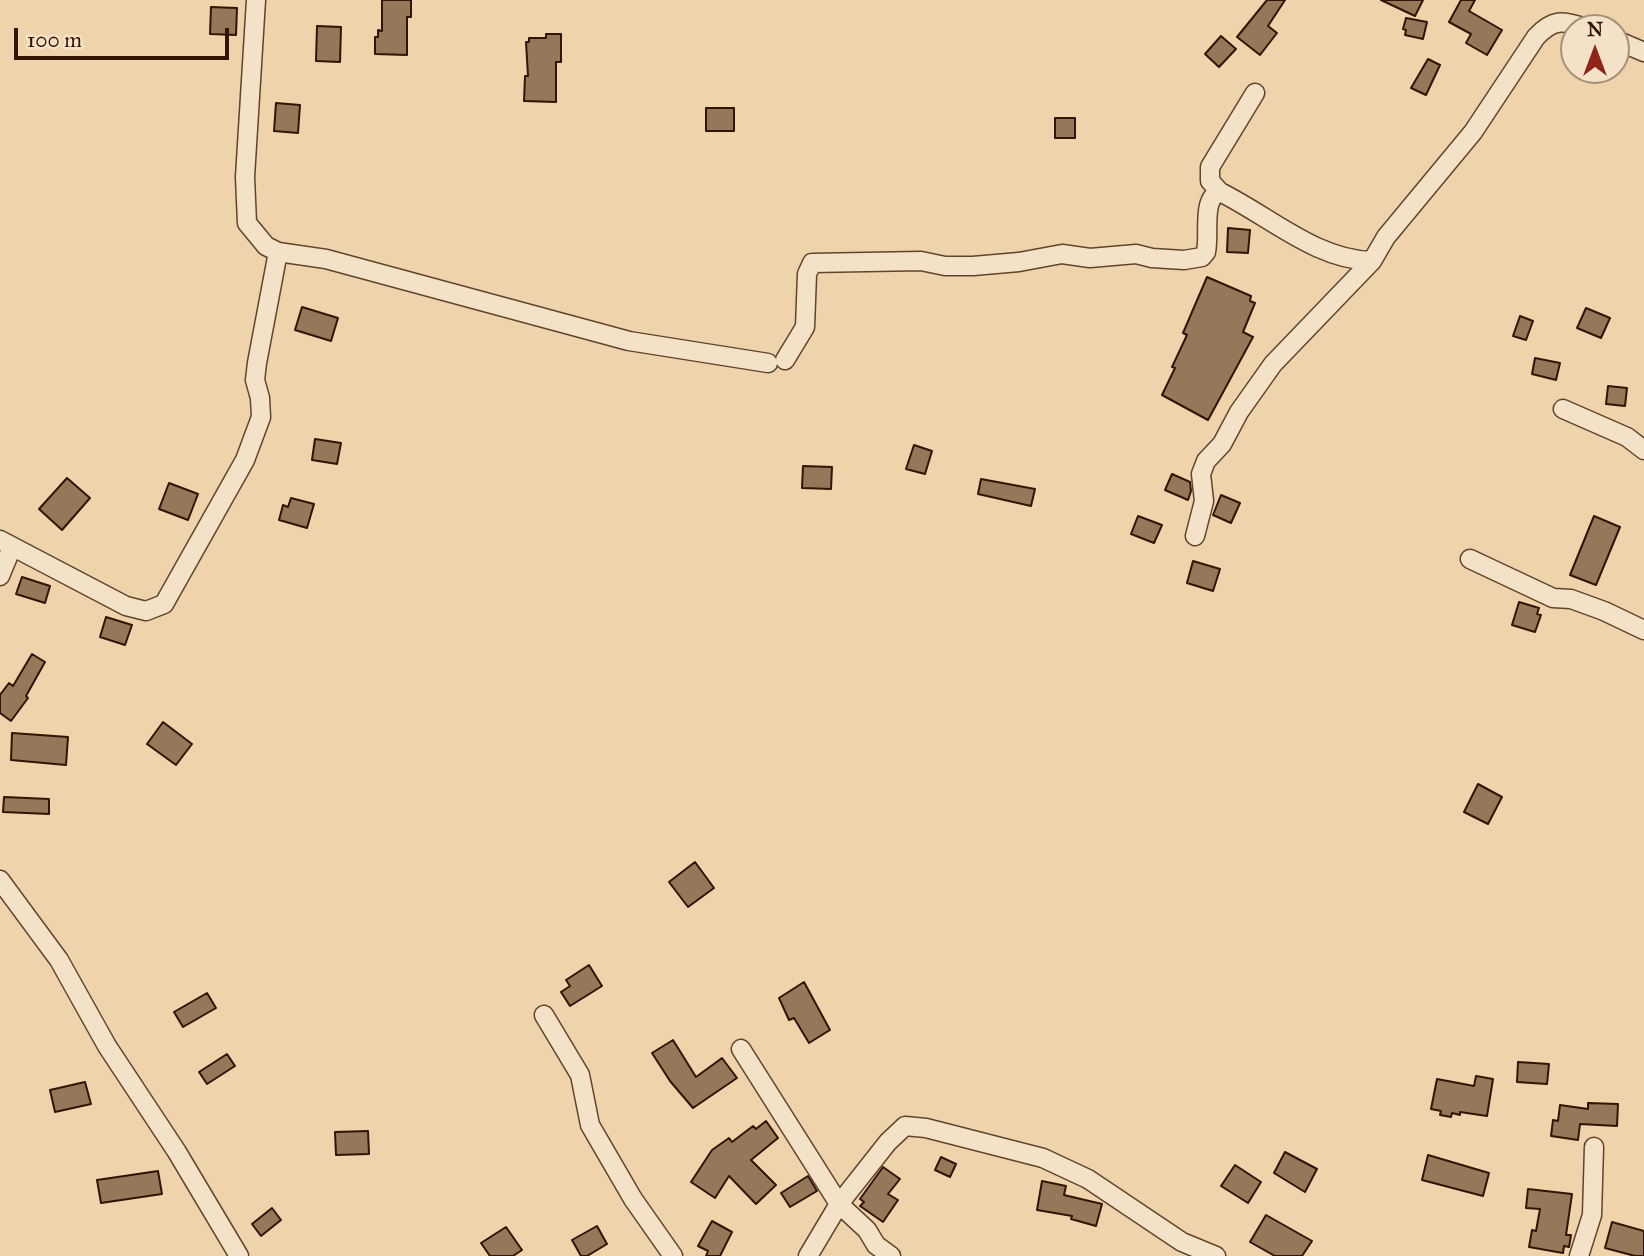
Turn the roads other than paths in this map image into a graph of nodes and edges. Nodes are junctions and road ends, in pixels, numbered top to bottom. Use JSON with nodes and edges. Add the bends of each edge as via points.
{"nodes":[{"id":1,"x":256,"y":0,"type":"edge"},
{"id":2,"x":1560,"y":22,"type":"edge"},
{"id":3,"x":1255,"y":93,"type":"dead end"},
{"id":4,"x":1220,"y":192,"type":"junction"},
{"id":5,"x":278,"y":253,"type":"junction"},
{"id":6,"x":1373,"y":261,"type":"junction"},
{"id":7,"x":1563,"y":409,"type":"dead end"},
{"id":8,"x":1644,"y":450,"type":"edge"},
{"id":9,"x":1195,"y":536,"type":"dead end"},
{"id":10,"x":6,"y":543,"type":"edge"},
{"id":11,"x":1470,"y":559,"type":"dead end"},
{"id":12,"x":0,"y":576,"type":"edge"},
{"id":13,"x":1644,"y":630,"type":"edge"},
{"id":14,"x":0,"y":880,"type":"edge"},
{"id":15,"x":544,"y":1016,"type":"dead end"},
{"id":16,"x":741,"y":1049,"type":"dead end"},
{"id":17,"x":1594,"y":1147,"type":"dead end"},
{"id":18,"x":839,"y":1204,"type":"junction"},
{"id":19,"x":239,"y":1256,"type":"edge"},
{"id":20,"x":673,"y":1256,"type":"edge"},
{"id":21,"x":808,"y":1256,"type":"edge"},
{"id":22,"x":891,"y":1256,"type":"edge"},
{"id":23,"x":1216,"y":1256,"type":"edge"},
{"id":24,"x":1579,"y":1256,"type":"edge"}],
"edges":[{"from":1,"to":5,"type":"street","via":[[245,177],[247,223]]},
{"from":2,"to":6,"type":"street","via":[[1536,37],[1473,132],[1386,237]]},
{"from":3,"to":4,"type":"street","via":[[1210,167],[1210,181]]},
{"from":4,"to":5,"type":"street","via":[[1209,201],[1202,257],[1062,254],[973,266],[921,261],[812,263],[807,274],[805,327],[776,362],[628,341],[326,259]]},
{"from":4,"to":6,"type":"street","via":[[1324,250]]},
{"from":5,"to":10,"type":"street","via":[[255,380],[261,417],[245,460],[164,604],[146,611],[126,606]]},
{"from":6,"to":9,"type":"street","via":[[1273,364],[1222,444],[1206,461],[1204,501]]},
{"from":7,"to":8,"type":"street","via":[[1627,437]]},
{"from":10,"to":12,"type":"street"},
{"from":11,"to":13,"type":"street","via":[[1553,598],[1571,599]]},
{"from":14,"to":19,"type":"street","via":[[59,960],[107,1046]]},
{"from":15,"to":20,"type":"street","via":[[580,1075],[590,1125]]},
{"from":16,"to":18,"type":"street"},
{"from":17,"to":24,"type":"street","via":[[1592,1215]]},
{"from":18,"to":21,"type":"street"},
{"from":18,"to":22,"type":"street"},
{"from":18,"to":23,"type":"street","via":[[905,1126],[926,1128],[1043,1158],[1088,1179],[1182,1242]]}]}
